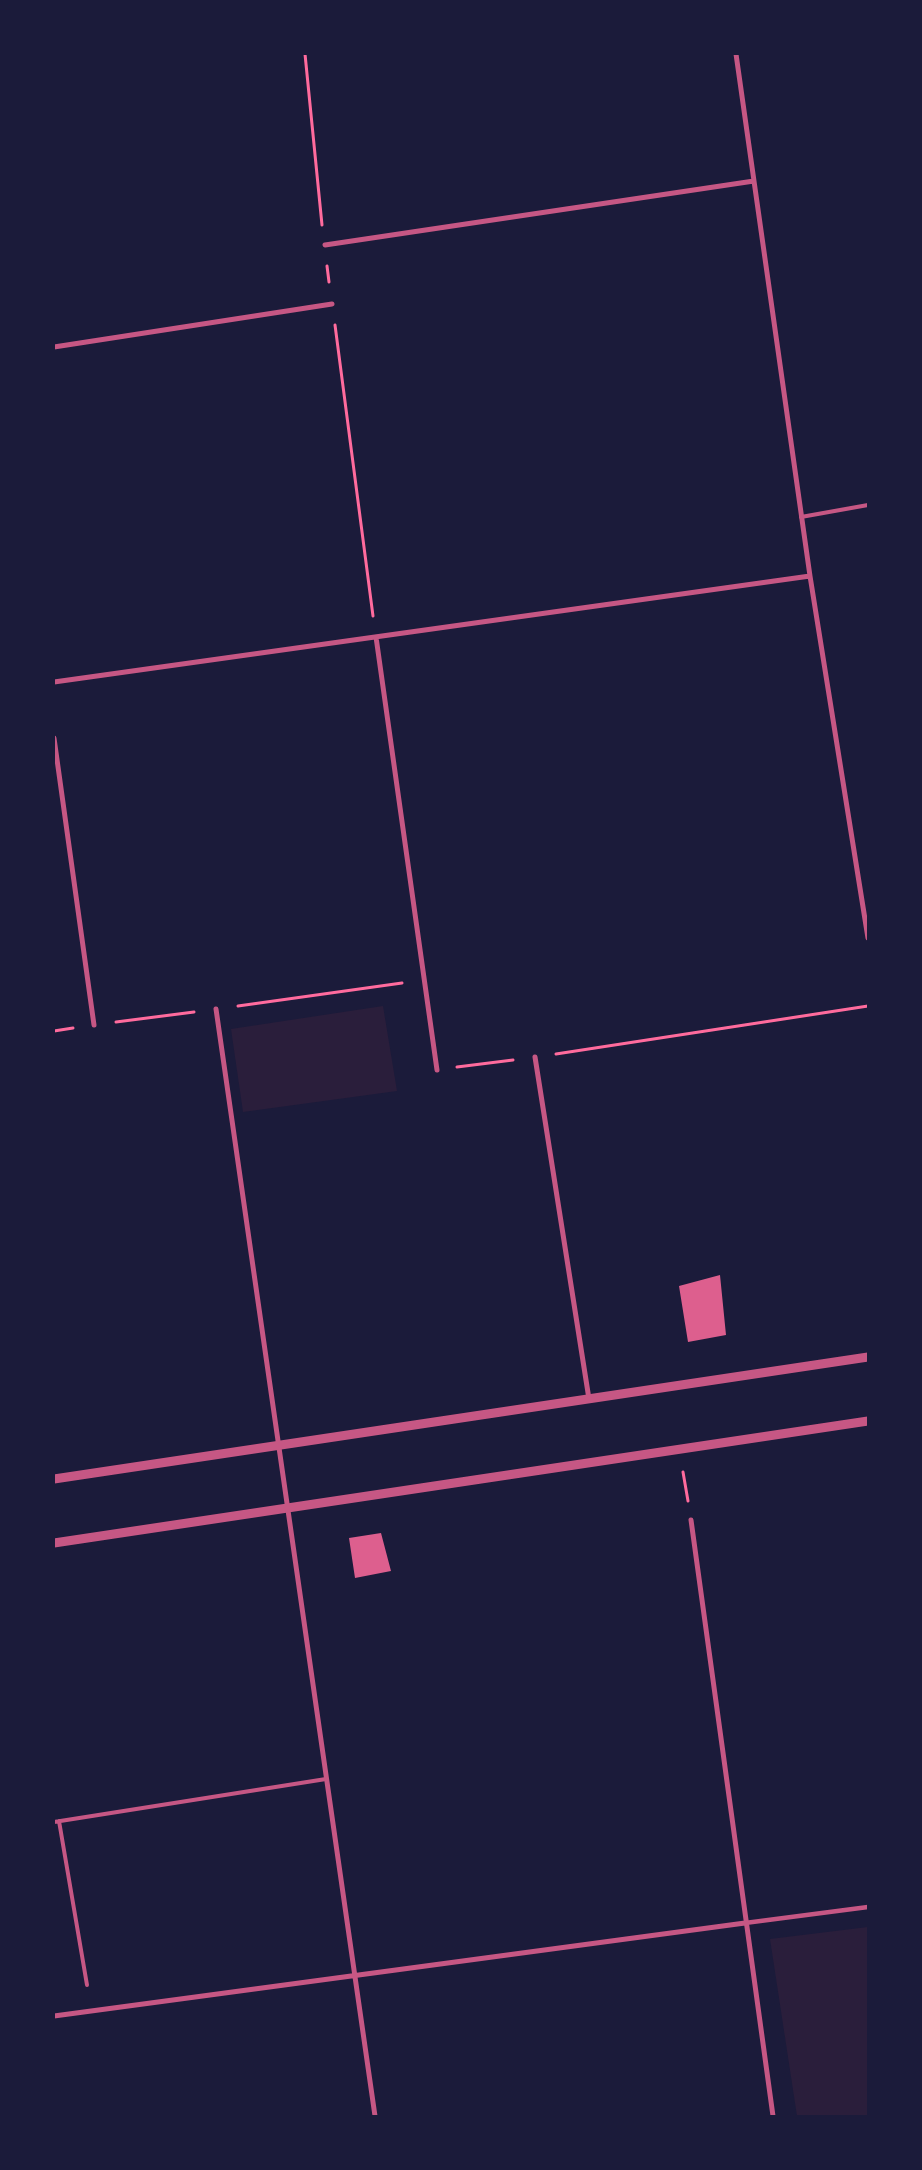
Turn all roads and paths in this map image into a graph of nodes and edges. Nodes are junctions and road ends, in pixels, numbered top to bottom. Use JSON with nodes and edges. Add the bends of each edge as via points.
{"nodes":[{"id":1,"x":305,"y":54,"type":"edge"},
{"id":2,"x":736,"y":54,"type":"edge"},
{"id":3,"x":754,"y":181,"type":"junction"},
{"id":4,"x":325,"y":245,"type":"junction"},
{"id":5,"x":332,"y":304,"type":"junction"},
{"id":6,"x":54,"y":347,"type":"edge"},
{"id":7,"x":868,"y":505,"type":"edge"},
{"id":8,"x":801,"y":517,"type":"junction"},
{"id":9,"x":810,"y":576,"type":"junction"},
{"id":10,"x":376,"y":637,"type":"junction"},
{"id":11,"x":54,"y":682,"type":"edge"},
{"id":12,"x":54,"y":738,"type":"edge"},
{"id":13,"x":868,"y":938,"type":"edge"},
{"id":14,"x":868,"y":1006,"type":"edge"},
{"id":15,"x":216,"y":1009,"type":"dead end"},
{"id":16,"x":94,"y":1024,"type":"dead end"},
{"id":17,"x":535,"y":1057,"type":"junction"},
{"id":18,"x":437,"y":1070,"type":"joint"},
{"id":19,"x":868,"y":1357,"type":"edge"},
{"id":20,"x":589,"y":1399,"type":"junction"},
{"id":21,"x":868,"y":1421,"type":"edge"},
{"id":22,"x":279,"y":1445,"type":"junction"},
{"id":23,"x":679,"y":1449,"type":"junction"},
{"id":24,"x":54,"y":1479,"type":"edge"},
{"id":25,"x":288,"y":1508,"type":"junction"},
{"id":26,"x":691,"y":1520,"type":"joint"},
{"id":27,"x":54,"y":1543,"type":"edge"},
{"id":28,"x":326,"y":1780,"type":"junction"},
{"id":29,"x":59,"y":1821,"type":"junction"},
{"id":30,"x":54,"y":1822,"type":"edge"},
{"id":31,"x":868,"y":1908,"type":"edge"},
{"id":32,"x":745,"y":1923,"type":"junction"},
{"id":33,"x":355,"y":1976,"type":"junction"},
{"id":34,"x":87,"y":1985,"type":"dead end"},
{"id":35,"x":54,"y":2016,"type":"edge"},
{"id":36,"x":375,"y":2116,"type":"edge"},
{"id":37,"x":773,"y":2116,"type":"edge"}],
"edges":[{"from":1,"to":4,"type":"path"},
{"from":2,"to":3,"type":"street"},
{"from":3,"to":4,"type":"street"},
{"from":3,"to":8,"type":"street"},
{"from":4,"to":5,"type":"path"},
{"from":5,"to":6,"type":"street"},
{"from":5,"to":10,"type":"path"},
{"from":7,"to":8,"type":"lane"},
{"from":8,"to":9,"type":"street"},
{"from":9,"to":10,"type":"street"},
{"from":9,"to":13,"type":"street"},
{"from":10,"to":11,"type":"street"},
{"from":10,"to":18,"type":"street"},
{"from":12,"to":16,"type":"street"},
{"from":14,"to":17,"type":"path"},
{"from":15,"to":22,"type":"street"},
{"from":17,"to":18,"type":"path"},
{"from":17,"to":20,"type":"street"},
{"from":19,"to":20,"type":"street"},
{"from":20,"to":22,"type":"street"},
{"from":21,"to":23,"type":"street"},
{"from":22,"to":24,"type":"street"},
{"from":22,"to":25,"type":"street"},
{"from":23,"to":25,"type":"street"},
{"from":23,"to":26,"type":"path"},
{"from":25,"to":27,"type":"street"},
{"from":25,"to":28,"type":"street"},
{"from":26,"to":32,"type":"street"},
{"from":28,"to":29,"type":"lane"},
{"from":28,"to":33,"type":"street"},
{"from":29,"to":30,"type":"lane"},
{"from":29,"to":34,"type":"lane"},
{"from":31,"to":32,"type":"street"},
{"from":32,"to":33,"type":"street"},
{"from":32,"to":37,"type":"street"},
{"from":33,"to":35,"type":"street"},
{"from":33,"to":36,"type":"street"}]}
